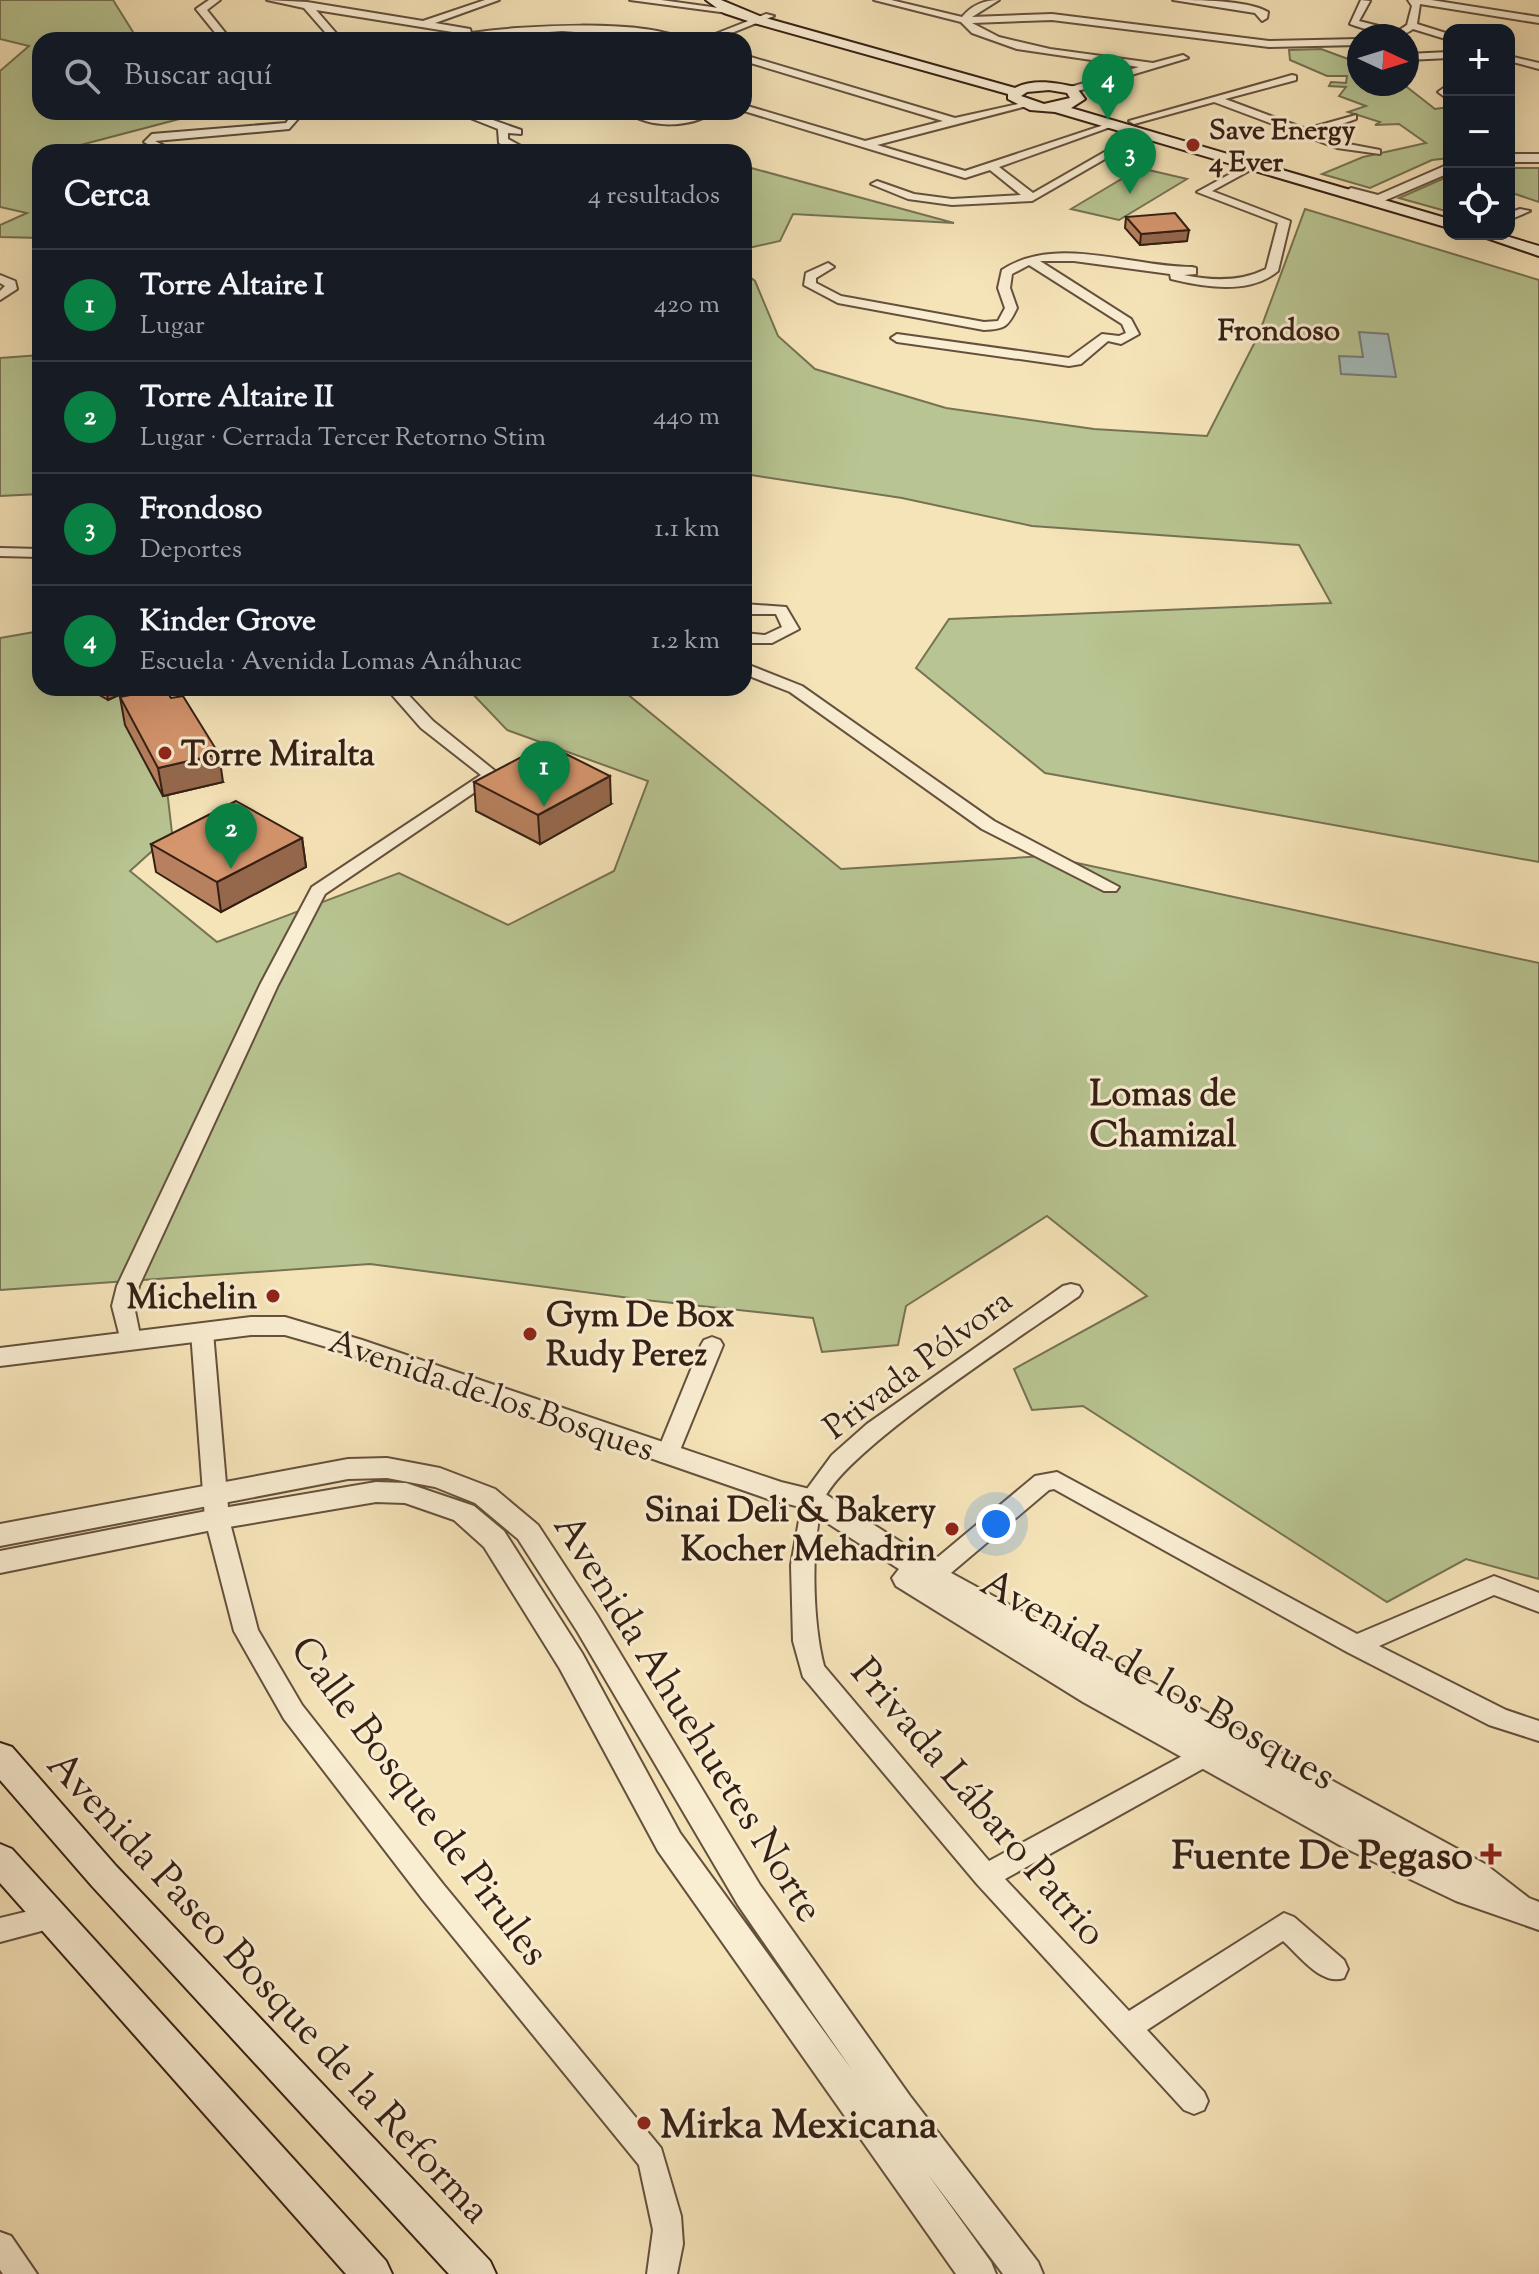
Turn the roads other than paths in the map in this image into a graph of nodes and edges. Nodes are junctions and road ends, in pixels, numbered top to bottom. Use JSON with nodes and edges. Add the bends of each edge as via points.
{"nodes":[{"id":1,"x":215,"y":0,"type":"edge"},
{"id":2,"x":272,"y":0,"type":"edge"},
{"id":3,"x":494,"y":0,"type":"edge"},
{"id":4,"x":635,"y":0,"type":"edge"},
{"id":5,"x":712,"y":0,"type":"edge"},
{"id":6,"x":879,"y":0,"type":"edge"},
{"id":7,"x":994,"y":0,"type":"edge"},
{"id":8,"x":1178,"y":0,"type":"edge"},
{"id":9,"x":1413,"y":0,"type":"edge"},
{"id":10,"x":1365,"y":1,"type":"edge"},
{"id":11,"x":307,"y":5,"type":"junction"},
{"id":12,"x":729,"y":5,"type":"edge"},
{"id":13,"x":763,"y":18,"type":"junction"},
{"id":14,"x":1262,"y":18,"type":"dead end"},
{"id":15,"x":964,"y":20,"type":"junction"},
{"id":16,"x":1537,"y":20,"type":"edge"},
{"id":17,"x":422,"y":24,"type":"junction"},
{"id":18,"x":1360,"y":24,"type":"edge"},
{"id":19,"x":1412,"y":24,"type":"edge"},
{"id":20,"x":1419,"y":28,"type":"edge"},
{"id":21,"x":220,"y":32,"type":"edge"},
{"id":22,"x":330,"y":32,"type":"edge"},
{"id":23,"x":472,"y":32,"type":"edge"},
{"id":24,"x":492,"y":32,"type":"edge"},
{"id":25,"x":630,"y":32,"type":"edge"},
{"id":26,"x":726,"y":32,"type":"edge"},
{"id":27,"x":1443,"y":35,"type":"edge"},
{"id":28,"x":1347,"y":42,"type":"edge"},
{"id":29,"x":1443,"y":55,"type":"edge"},
{"id":30,"x":1419,"y":56,"type":"edge"},
{"id":31,"x":1183,"y":58,"type":"dead end"},
{"id":32,"x":1515,"y":58,"type":"edge"},
{"id":33,"x":752,"y":60,"type":"edge"},
{"id":34,"x":1151,"y":66,"type":"junction"},
{"id":35,"x":1539,"y":66,"type":"edge"},
{"id":36,"x":1292,"y":78,"type":"dead end"},
{"id":37,"x":1021,"y":95,"type":"junction"},
{"id":38,"x":1072,"y":97,"type":"junction"},
{"id":39,"x":1215,"y":99,"type":"junction"},
{"id":40,"x":1054,"y":107,"type":"junction"},
{"id":41,"x":752,"y":110,"type":"edge"},
{"id":42,"x":1352,"y":117,"type":"dead end"},
{"id":43,"x":293,"y":120,"type":"edge"},
{"id":44,"x":483,"y":120,"type":"edge"},
{"id":45,"x":656,"y":120,"type":"edge"},
{"id":46,"x":684,"y":120,"type":"edge"},
{"id":47,"x":953,"y":121,"type":"junction"},
{"id":48,"x":1134,"y":121,"type":"junction"},
{"id":49,"x":1109,"y":124,"type":"junction"},
{"id":50,"x":503,"y":127,"type":"junction"},
{"id":51,"x":517,"y":132,"type":"dead end"},
{"id":52,"x":1309,"y":132,"type":"junction"},
{"id":53,"x":153,"y":144,"type":"edge"},
{"id":54,"x":510,"y":144,"type":"edge"},
{"id":55,"x":864,"y":145,"type":"junction"},
{"id":56,"x":1112,"y":152,"type":"dead end"},
{"id":57,"x":1376,"y":152,"type":"dead end"},
{"id":58,"x":1515,"y":161,"type":"edge"},
{"id":59,"x":1539,"y":161,"type":"edge"},
{"id":60,"x":1443,"y":164,"type":"edge"},
{"id":61,"x":1252,"y":165,"type":"junction"},
{"id":62,"x":992,"y":166,"type":"junction"},
{"id":63,"x":1443,"y":170,"type":"edge"},
{"id":64,"x":877,"y":184,"type":"dead end"},
{"id":65,"x":1343,"y":193,"type":"junction"},
{"id":66,"x":1378,"y":194,"type":"junction"},
{"id":67,"x":1032,"y":198,"type":"junction"},
{"id":68,"x":1524,"y":211,"type":"dead end"},
{"id":69,"x":1443,"y":212,"type":"edge"},
{"id":70,"x":1515,"y":215,"type":"edge"},
{"id":71,"x":1443,"y":222,"type":"edge"},
{"id":72,"x":1515,"y":235,"type":"edge"},
{"id":73,"x":1503,"y":240,"type":"edge"},
{"id":74,"x":1539,"y":242,"type":"edge"},
{"id":75,"x":1539,"y":251,"type":"edge"},
{"id":76,"x":1031,"y":261,"type":"junction"},
{"id":77,"x":828,"y":267,"type":"dead end"},
{"id":78,"x":0,"y":279,"type":"edge"},
{"id":79,"x":0,"y":296,"type":"edge"},
{"id":80,"x":1094,"y":302,"type":"junction"},
{"id":81,"x":1106,"y":337,"type":"junction"},
{"id":82,"x":897,"y":338,"type":"dead end"},
{"id":83,"x":0,"y":552,"type":"edge"},
{"id":84,"x":32,"y":553,"type":"edge"},
{"id":85,"x":752,"y":609,"type":"edge"},
{"id":86,"x":752,"y":639,"type":"edge"},
{"id":87,"x":752,"y":671,"type":"edge"},
{"id":88,"x":400,"y":696,"type":"edge"},
{"id":89,"x":1110,"y":887,"type":"dead end"},
{"id":90,"x":1071,"y":1291,"type":"dead end"},
{"id":91,"x":202,"y":1332,"type":"junction"},
{"id":92,"x":130,"y":1340,"type":"junction"},
{"id":93,"x":712,"y":1345,"type":"dead end"},
{"id":94,"x":0,"y":1357,"type":"edge"},
{"id":95,"x":667,"y":1455,"type":"junction"},
{"id":96,"x":215,"y":1506,"type":"junction"},
{"id":97,"x":811,"y":1506,"type":"junction"},
{"id":98,"x":0,"y":1535,"type":"edge"},
{"id":99,"x":0,"y":1562,"type":"edge"},
{"id":100,"x":925,"y":1581,"type":"junction"},
{"id":101,"x":1539,"y":1603,"type":"edge"},
{"id":102,"x":1356,"y":1645,"type":"junction"},
{"id":103,"x":1539,"y":1731,"type":"edge"},
{"id":104,"x":1206,"y":1755,"type":"junction"},
{"id":105,"x":0,"y":1757,"type":"edge"},
{"id":106,"x":4,"y":1875,"type":"edge"},
{"id":107,"x":986,"y":1876,"type":"junction"},
{"id":108,"x":1528,"y":1911,"type":"edge"},
{"id":109,"x":50,"y":1918,"type":"junction"},
{"id":110,"x":0,"y":1930,"type":"edge"},
{"id":111,"x":1334,"y":1969,"type":"dead end"},
{"id":112,"x":813,"y":1986,"type":"junction"},
{"id":113,"x":782,"y":2004,"type":"junction"},
{"id":114,"x":1127,"y":2028,"type":"junction"},
{"id":115,"x":1194,"y":2101,"type":"dead end"},
{"id":116,"x":0,"y":2246,"type":"edge"},
{"id":117,"x":22,"y":2274,"type":"edge"},
{"id":118,"x":372,"y":2274,"type":"edge"},
{"id":119,"x":476,"y":2274,"type":"edge"},
{"id":120,"x":662,"y":2274,"type":"edge"},
{"id":121,"x":978,"y":2274,"type":"edge"},
{"id":122,"x":1025,"y":2274,"type":"edge"}],
"edges":[{"from":1,"to":21,"type":"street","via":[[201,9]]},
{"from":2,"to":11,"type":"street"},
{"from":3,"to":17,"type":"street"},
{"from":4,"to":12,"type":"street"},
{"from":5,"to":12,"type":"main road"},
{"from":6,"to":15,"type":"street"},
{"from":7,"to":15,"type":"street"},
{"from":8,"to":14,"type":"street","via":[[1256,10],[1263,12]]},
{"from":9,"to":16,"type":"street"},
{"from":9,"to":19,"type":"street","via":[[1417,6]]},
{"from":10,"to":18,"type":"street","via":[[1353,22]]},
{"from":11,"to":17,"type":"street"},
{"from":11,"to":22,"type":"street"},
{"from":12,"to":13,"type":"main road"},
{"from":13,"to":26,"type":"street"},
{"from":13,"to":37,"type":"main road"},
{"from":15,"to":28,"type":"street","via":[[1060,18],[1269,44]]},
{"from":15,"to":34,"type":"street","via":[[976,33],[1008,45]]},
{"from":17,"to":23,"type":"street"},
{"from":20,"to":27,"type":"street"},
{"from":24,"to":25,"type":"street","via":[[564,27]]},
{"from":29,"to":30,"type":"street"},
{"from":31,"to":34,"type":"street"},
{"from":32,"to":35,"type":"street"},
{"from":33,"to":47,"type":"street"},
{"from":34,"to":38,"type":"street"},
{"from":36,"to":39,"type":"street"},
{"from":37,"to":38,"type":"main road","via":[[1049,86]]},
{"from":37,"to":40,"type":"main road"},
{"from":37,"to":47,"type":"street"},
{"from":38,"to":40,"type":"main road"},
{"from":38,"to":48,"type":"main road"},
{"from":39,"to":48,"type":"street"},
{"from":39,"to":52,"type":"street"},
{"from":40,"to":49,"type":"main road"},
{"from":41,"to":55,"type":"street"},
{"from":42,"to":52,"type":"street"},
{"from":43,"to":53,"type":"street","via":[[289,126],[152,137]]},
{"from":44,"to":50,"type":"street"},
{"from":45,"to":46,"type":"street"},
{"from":47,"to":55,"type":"street"},
{"from":48,"to":66,"type":"main road"},
{"from":49,"to":61,"type":"main road"},
{"from":49,"to":62,"type":"street"},
{"from":50,"to":51,"type":"street"},
{"from":50,"to":54,"type":"street","via":[[503,141]]},
{"from":52,"to":57,"type":"street","via":[[1341,146]]},
{"from":55,"to":62,"type":"street","via":[[965,175]]},
{"from":56,"to":67,"type":"street"},
{"from":58,"to":59,"type":"street"},
{"from":60,"to":66,"type":"street"},
{"from":61,"to":65,"type":"main road"},
{"from":61,"to":76,"type":"street","via":[[1203,192],[1284,221],[1272,271],[1221,283],[1055,256]]},
{"from":62,"to":67,"type":"street"},
{"from":63,"to":66,"type":"street"},
{"from":64,"to":67,"type":"street","via":[[912,197],[952,202]]},
{"from":65,"to":66,"type":"street","via":[[1375,199]]},
{"from":65,"to":71,"type":"main road"},
{"from":66,"to":69,"type":"main road"},
{"from":68,"to":70,"type":"street"},
{"from":72,"to":74,"type":"main road"},
{"from":73,"to":75,"type":"main road"},
{"from":76,"to":77,"type":"street","via":[[1006,273],[1004,288],[1011,308],[1003,325],[984,326],[838,299],[810,285],[810,276]]},
{"from":76,"to":80,"type":"street"},
{"from":78,"to":79,"type":"street","via":[[11,289]]},
{"from":80,"to":81,"type":"street"},
{"from":80,"to":81,"type":"street","via":[[1133,330],[1121,340]]},
{"from":81,"to":82,"type":"street","via":[[1069,362]]},
{"from":83,"to":84,"type":"street"},
{"from":85,"to":86,"type":"street","via":[[781,610],[791,629],[767,640]]},
{"from":87,"to":89,"type":"street","via":[[796,689],[988,825]]},
{"from":88,"to":92,"type":"street","via":[[447,745],[492,775],[318,891],[128,1286],[123,1306]]},
{"from":90,"to":97,"type":"street","name":"Privada Pólvora","via":[[875,1430],[840,1461]]},
{"from":91,"to":92,"type":"street","name":"Avenida de los Bosques"},
{"from":91,"to":95,"type":"street","name":"Avenida de los Bosques","via":[[267,1325],[305,1330]]},
{"from":91,"to":96,"type":"street","name":"Calle Bosque de Pirules"},
{"from":92,"to":94,"type":"street","name":"Avenida de los Bosques"},
{"from":93,"to":95,"type":"street"},
{"from":95,"to":97,"type":"street","name":"Avenida de los Bosques"},
{"from":96,"to":98,"type":"street","name":"Avenida Ahuehuetes Norte"},
{"from":96,"to":99,"type":"street","name":"Avenida Ahuehuetes Norte"},
{"from":96,"to":112,"type":"street","name":"Avenida Ahuehuetes Norte","via":[[348,1469],[387,1468],[440,1478],[485,1496],[528,1532],[749,1895]]},
{"from":96,"to":113,"type":"street","name":"Avenida Ahuehuetes Norte","via":[[406,1493],[464,1513],[494,1539],[571,1661],[669,1842]]},
{"from":96,"to":120,"type":"street","name":"Calle Bosque de Pirules","via":[[246,1631],[293,1712],[651,2158],[666,2201],[668,2254]]},
{"from":97,"to":100,"type":"street","name":"Avenida de los Bosques"},
{"from":97,"to":107,"type":"street","name":"Privada Lábaro Patrio","via":[[803,1565],[805,1641],[812,1670]]},
{"from":100,"to":102,"type":"street","via":[[1043,1482],[1057,1480]]},
{"from":100,"to":104,"type":"street","name":"Avenida de los Bosques","via":[[1094,1694]]},
{"from":100,"to":108,"type":"street","name":"Avenida de los Bosques","via":[[1474,1874]]},
{"from":101,"to":102,"type":"street","via":[[1494,1585]]},
{"from":102,"to":103,"type":"street","via":[[1498,1718]]},
{"from":104,"to":107,"type":"street"},
{"from":104,"to":108,"type":"street","name":"Avenida de los Bosques","via":[[1354,1838],[1467,1891]]},
{"from":105,"to":119,"type":"main road","name":"Avenida Paseo Bosque de la Reforma","via":[[104,1876]]},
{"from":106,"to":109,"type":"main road"},
{"from":107,"to":114,"type":"street","name":"Privada Lábaro Patrio"},
{"from":109,"to":110,"type":"street"},
{"from":109,"to":118,"type":"main road"},
{"from":111,"to":114,"type":"street","via":[[1284,1925]]},
{"from":112,"to":113,"type":"street"},
{"from":112,"to":122,"type":"street","name":"Avenida Ahuehuetes Norte"},
{"from":113,"to":121,"type":"street","name":"Avenida Ahuehuetes Norte"},
{"from":114,"to":115,"type":"street","name":"Privada Lábaro Patrio"},
{"from":116,"to":117,"type":"street"}]}
